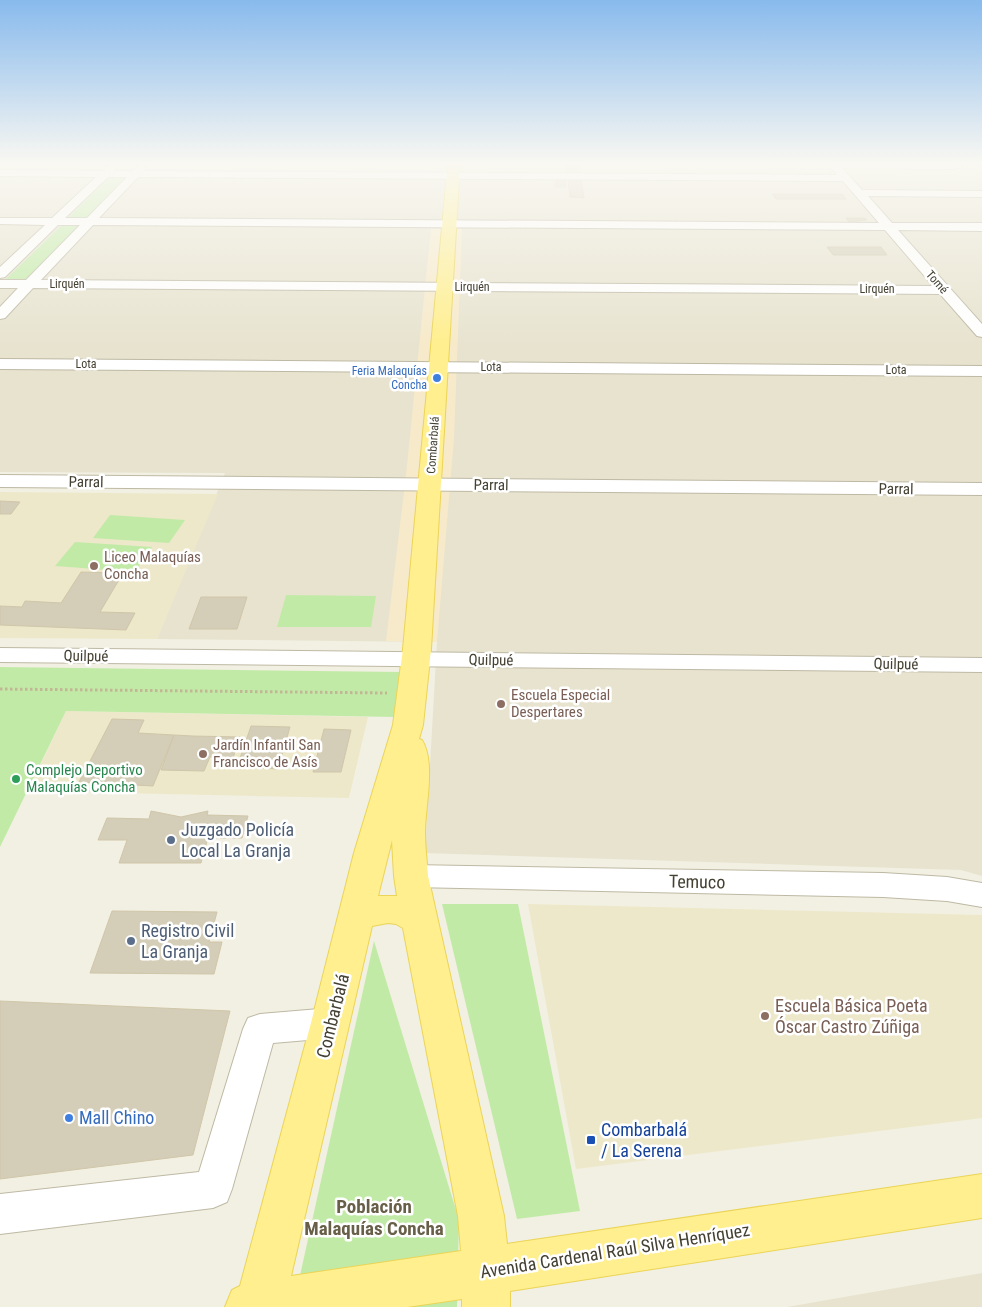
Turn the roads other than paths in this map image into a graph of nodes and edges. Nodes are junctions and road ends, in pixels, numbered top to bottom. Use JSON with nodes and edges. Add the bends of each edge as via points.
{"nodes":[{"id":1,"x":52,"y":224,"type":"edge"},
{"id":2,"x":88,"y":224,"type":"edge"},
{"id":3,"x":449,"y":224,"type":"joint"},
{"id":4,"x":888,"y":226,"type":"junction"},
{"id":5,"x":982,"y":227,"type":"edge"},
{"id":6,"x":0,"y":274,"type":"edge"},
{"id":7,"x":0,"y":284,"type":"edge"},
{"id":8,"x":30,"y":284,"type":"junction"},
{"id":9,"x":444,"y":286,"type":"junction"},
{"id":10,"x":944,"y":290,"type":"junction"},
{"id":11,"x":955,"y":302,"type":"junction"},
{"id":12,"x":974,"y":302,"type":"dead end"},
{"id":13,"x":0,"y":315,"type":"edge"},
{"id":14,"x":982,"y":333,"type":"edge"},
{"id":15,"x":0,"y":364,"type":"edge"},
{"id":16,"x":439,"y":367,"type":"junction"},
{"id":17,"x":982,"y":371,"type":"edge"},
{"id":18,"x":0,"y":481,"type":"edge"},
{"id":19,"x":430,"y":485,"type":"junction"},
{"id":20,"x":982,"y":490,"type":"edge"},
{"id":21,"x":0,"y":655,"type":"edge"},
{"id":22,"x":416,"y":659,"type":"junction"},
{"id":23,"x":982,"y":665,"type":"edge"},
{"id":24,"x":408,"y":726,"type":"junction"},
{"id":25,"x":411,"y":876,"type":"junction"},
{"id":26,"x":982,"y":895,"type":"edge"},
{"id":27,"x":357,"y":917,"type":"junction"},
{"id":28,"x":419,"y":919,"type":"junction"},
{"id":29,"x":331,"y":1023,"type":"junction"},
{"id":30,"x":982,"y":1196,"type":"edge"},
{"id":31,"x":0,"y":1214,"type":"edge"},
{"id":32,"x":486,"y":1289,"type":"edge"},
{"id":33,"x":256,"y":1306,"type":"edge"}],
"edges":[{"from":1,"to":6,"type":"street"},
{"from":2,"to":8,"type":"street"},
{"from":3,"to":4,"type":"street"},
{"from":3,"to":9,"type":"main road","name":"Combarbalá"},
{"from":4,"to":5,"type":"street"},
{"from":4,"to":10,"type":"street","name":"Tomé"},
{"from":7,"to":8,"type":"street","name":"Lirquén"},
{"from":8,"to":9,"type":"street","name":"Lirquén"},
{"from":8,"to":13,"type":"street"},
{"from":9,"to":10,"type":"street","name":"Lirquén"},
{"from":9,"to":16,"type":"main road","name":"Combarbalá"},
{"from":10,"to":11,"type":"street","name":"Tomé"},
{"from":11,"to":12,"type":"street"},
{"from":11,"to":14,"type":"street","name":"Tomé"},
{"from":15,"to":16,"type":"street","name":"Lota"},
{"from":16,"to":17,"type":"street","name":"Lota"},
{"from":16,"to":19,"type":"main road","name":"Combarbalá"},
{"from":18,"to":19,"type":"street","name":"Parral"},
{"from":19,"to":20,"type":"street","name":"Parral"},
{"from":19,"to":22,"type":"main road","name":"Combarbalá"},
{"from":21,"to":22,"type":"street","name":"Quilpué"},
{"from":22,"to":23,"type":"street","name":"Quilpué"},
{"from":22,"to":24,"type":"main road","name":"Combarbalá"},
{"from":24,"to":25,"type":"main road","name":"Combarbalá","via":[[412,762],[408,835]]},
{"from":24,"to":27,"type":"main road","name":"Combarbalá","via":[[371,853]]},
{"from":25,"to":26,"type":"street","name":"Temuco","via":[[891,886],[947,889]]},
{"from":25,"to":28,"type":"main road","name":"Combarbalá"},
{"from":27,"to":28,"type":"main road","via":[[385,908],[406,912]]},
{"from":27,"to":29,"type":"main road","name":"Combarbalá"},
{"from":28,"to":32,"type":"main road","name":"Combarbalá","via":[[482,1216]]},
{"from":29,"to":31,"type":"street","via":[[260,1028],[213,1189]]},
{"from":29,"to":33,"type":"main road","name":"Combarbalá"},
{"from":30,"to":32,"type":"main road","name":"Avenida Cardenal Raúl Silva Henríquez"},
{"from":32,"to":33,"type":"main road","name":"Avenida Cardenal Raúl Silva Henríquez"}]}
